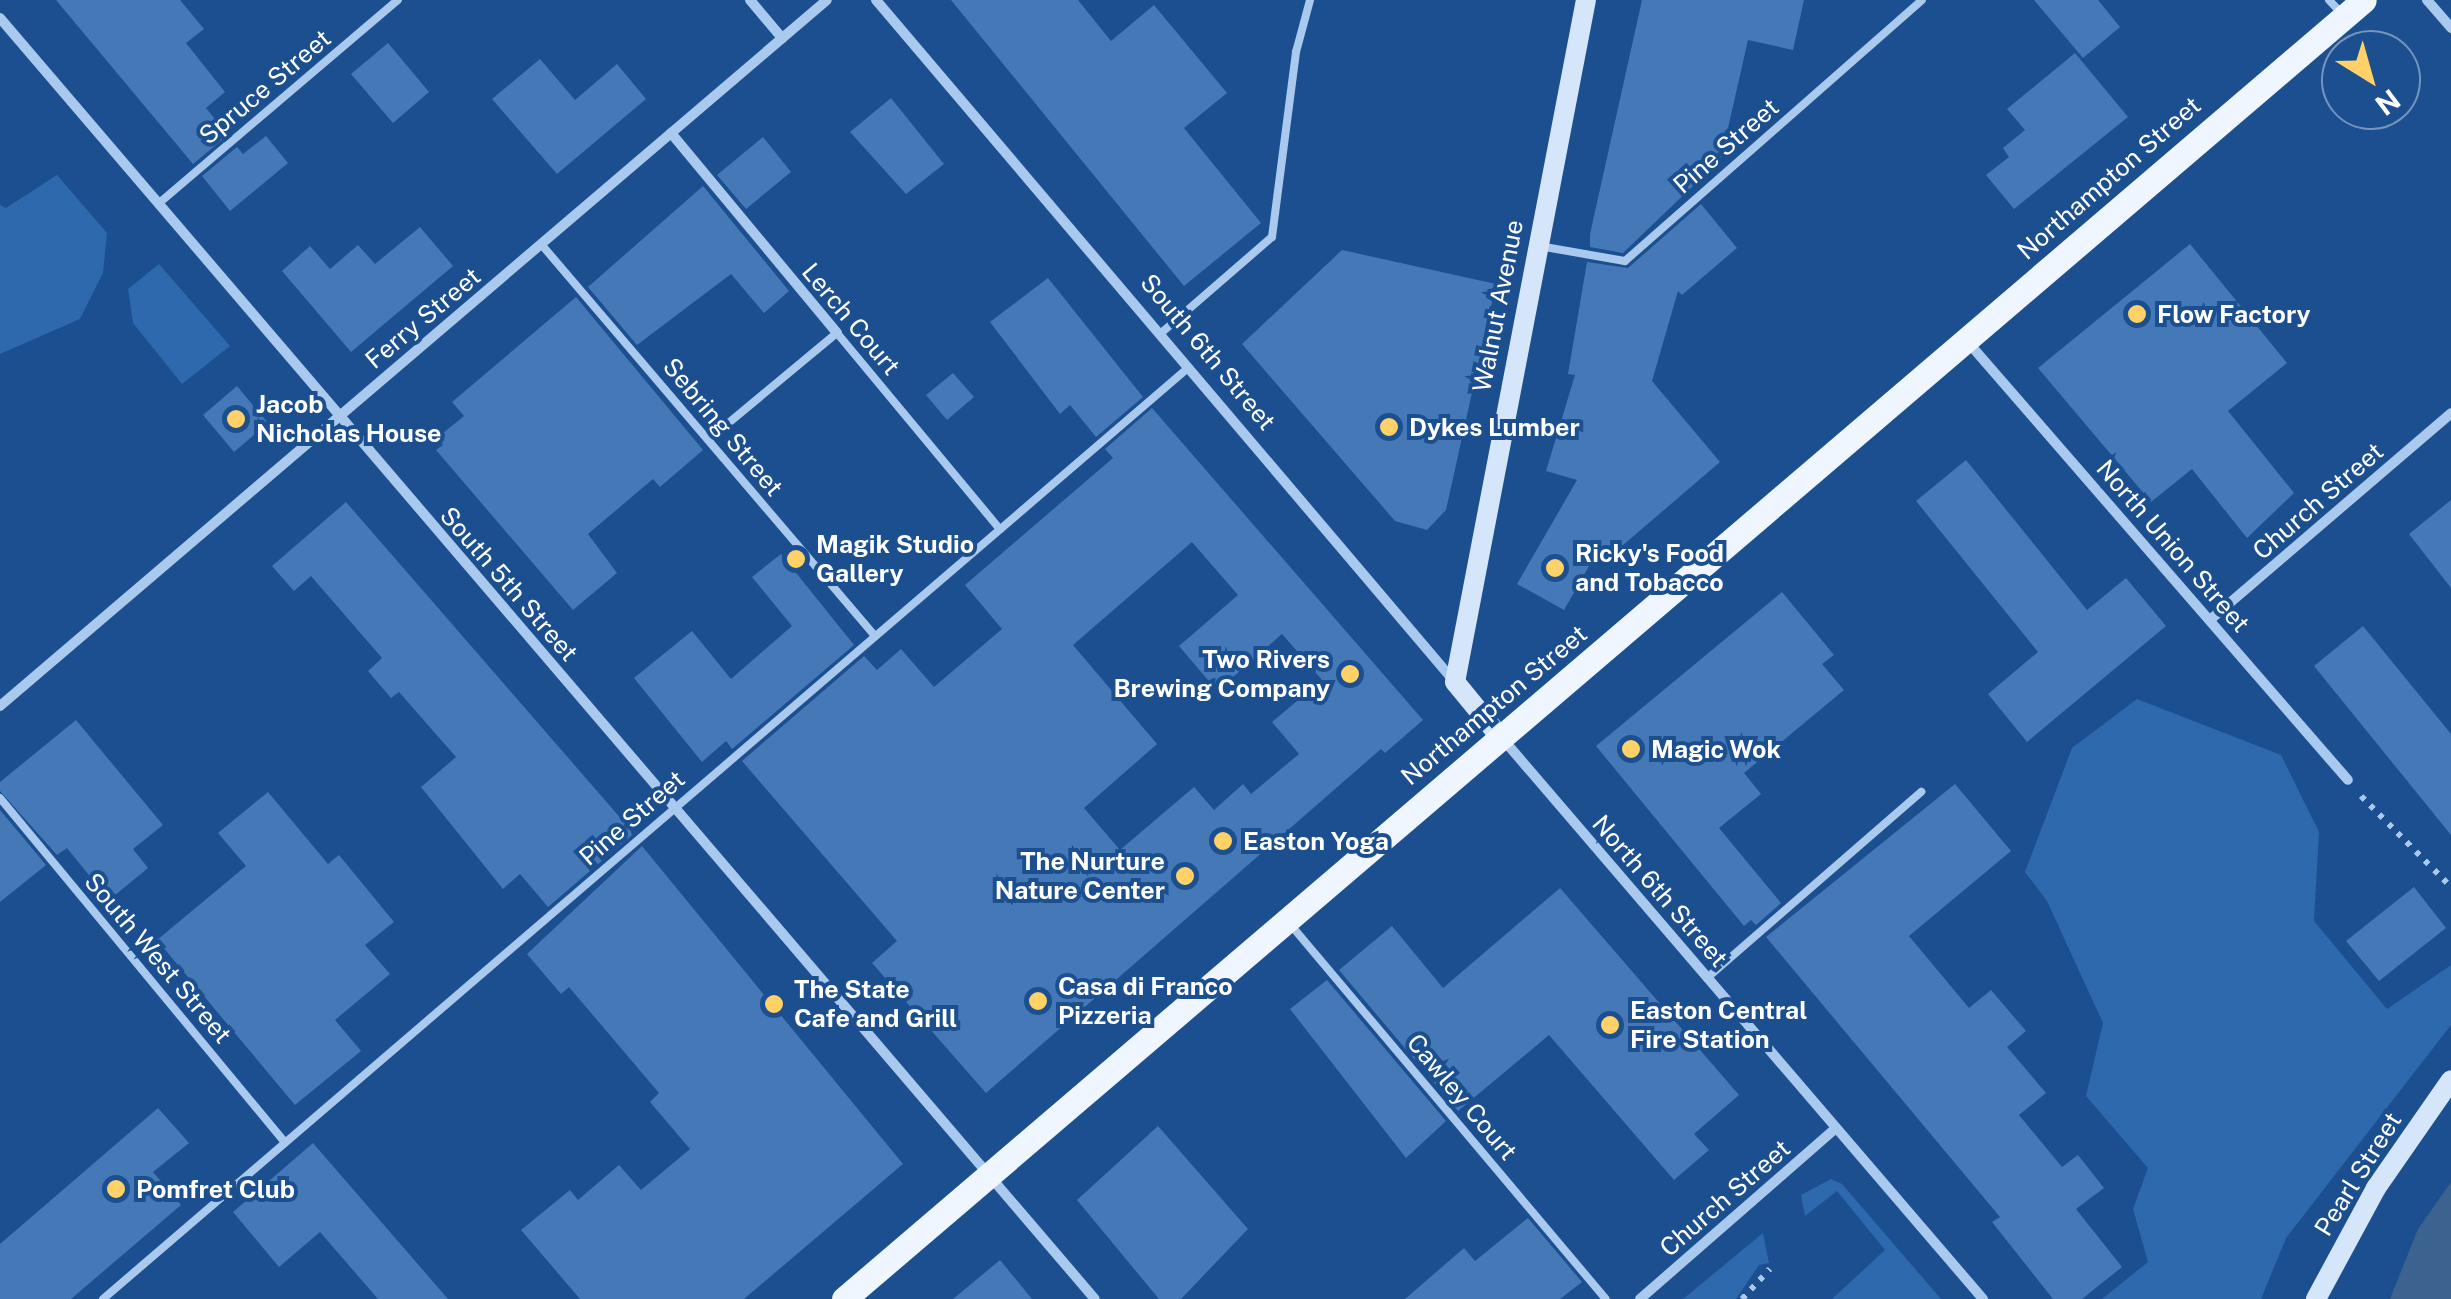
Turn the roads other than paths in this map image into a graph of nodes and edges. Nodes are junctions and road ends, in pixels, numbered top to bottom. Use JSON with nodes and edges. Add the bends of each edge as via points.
{"nodes":[{"id":1,"x":397,"y":0,"type":"edge"},
{"id":2,"x":750,"y":0,"type":"edge"},
{"id":3,"x":827,"y":0,"type":"edge"},
{"id":4,"x":876,"y":0,"type":"edge"},
{"id":5,"x":1310,"y":0,"type":"edge"},
{"id":6,"x":1586,"y":0,"type":"edge"},
{"id":7,"x":1922,"y":0,"type":"edge"},
{"id":8,"x":2427,"y":0,"type":"edge"},
{"id":9,"x":2346,"y":6,"type":"edge"},
{"id":10,"x":0,"y":18,"type":"edge"},
{"id":11,"x":2451,"y":28,"type":"edge"},
{"id":12,"x":782,"y":38,"type":"junction"},
{"id":13,"x":670,"y":134,"type":"junction"},
{"id":14,"x":158,"y":204,"type":"junction"},
{"id":15,"x":541,"y":244,"type":"junction"},
{"id":16,"x":1534,"y":245,"type":"junction"},
{"id":17,"x":837,"y":333,"type":"junction"},
{"id":18,"x":1160,"y":334,"type":"junction"},
{"id":19,"x":1966,"y":340,"type":"junction"},
{"id":20,"x":1188,"y":368,"type":"junction"},
{"id":21,"x":2451,"y":413,"type":"edge"},
{"id":22,"x":340,"y":416,"type":"junction"},
{"id":23,"x":708,"y":440,"type":"junction"},
{"id":24,"x":1000,"y":529,"type":"junction"},
{"id":25,"x":2212,"y":619,"type":"junction"},
{"id":26,"x":875,"y":636,"type":"junction"},
{"id":27,"x":1455,"y":682,"type":"junction"},
{"id":28,"x":0,"y":706,"type":"edge"},
{"id":29,"x":1501,"y":738,"type":"junction"},
{"id":30,"x":2348,"y":780,"type":"dead end"},
{"id":31,"x":1921,"y":792,"type":"dead end"},
{"id":32,"x":0,"y":798,"type":"edge"},
{"id":33,"x":675,"y":808,"type":"junction"},
{"id":34,"x":1287,"y":920,"type":"junction"},
{"id":35,"x":1708,"y":978,"type":"junction"},
{"id":36,"x":2451,"y":1080,"type":"edge"},
{"id":37,"x":1836,"y":1128,"type":"junction"},
{"id":38,"x":285,"y":1142,"type":"junction"},
{"id":39,"x":988,"y":1176,"type":"junction"},
{"id":40,"x":103,"y":1299,"type":"edge"},
{"id":41,"x":844,"y":1299,"type":"edge"},
{"id":42,"x":1095,"y":1299,"type":"edge"},
{"id":43,"x":1606,"y":1299,"type":"edge"},
{"id":44,"x":1640,"y":1299,"type":"edge"},
{"id":45,"x":1983,"y":1299,"type":"edge"},
{"id":46,"x":2316,"y":1299,"type":"edge"}],
"edges":[{"from":1,"to":14,"type":"lane","name":"Spruce Street"},
{"from":2,"to":12,"type":"street"},
{"from":3,"to":12,"type":"street","name":"Ferry Street"},
{"from":4,"to":18,"type":"street","name":"South 6th Street"},
{"from":5,"to":18,"type":"lane","via":[[1296,52],[1272,237]]},
{"from":6,"to":16,"type":"street","name":"Walnut Avenue"},
{"from":7,"to":16,"type":"lane","name":"Pine Street","via":[[1624,261]]},
{"from":8,"to":11,"type":"street"},
{"from":9,"to":19,"type":"main road","name":"Northampton Street"},
{"from":10,"to":14,"type":"street","name":"South 5th Street"},
{"from":12,"to":13,"type":"street","name":"Ferry Street"},
{"from":13,"to":15,"type":"street","name":"Ferry Street"},
{"from":13,"to":17,"type":"street","name":"Lerch Court"},
{"from":14,"to":22,"type":"street","name":"South 5th Street"},
{"from":15,"to":22,"type":"street","name":"Ferry Street"},
{"from":15,"to":23,"type":"lane","name":"Sebring Street"},
{"from":16,"to":27,"type":"street","name":"Walnut Avenue"},
{"from":17,"to":23,"type":"lane"},
{"from":17,"to":24,"type":"lane","name":"Lerch Court"},
{"from":18,"to":20,"type":"street","name":"South 6th Street"},
{"from":19,"to":25,"type":"street","name":"North Union Street"},
{"from":19,"to":29,"type":"main road","name":"Northampton Street"},
{"from":20,"to":24,"type":"lane","name":"Pine Street"},
{"from":20,"to":27,"type":"street","name":"South 6th Street"},
{"from":21,"to":25,"type":"street","name":"Church Street"},
{"from":22,"to":28,"type":"street","name":"Ferry Street"},
{"from":22,"to":33,"type":"street","name":"South 5th Street"},
{"from":23,"to":26,"type":"lane","name":"Sebring Street"},
{"from":24,"to":26,"type":"lane","name":"Pine Street"},
{"from":25,"to":30,"type":"street","name":"North Union Street"},
{"from":26,"to":33,"type":"lane","name":"Pine Street"},
{"from":27,"to":29,"type":"street","name":"South 6th Street"},
{"from":29,"to":34,"type":"main road","name":"Northampton Street"},
{"from":29,"to":35,"type":"street","name":"North 6th Street"},
{"from":31,"to":35,"type":"lane"},
{"from":32,"to":38,"type":"lane","name":"South West Street"},
{"from":33,"to":38,"type":"lane","name":"Pine Street"},
{"from":33,"to":39,"type":"street","name":"South 5th Street"},
{"from":34,"to":39,"type":"main road","name":"Northampton Street"},
{"from":34,"to":43,"type":"lane","name":"Cawley Court"},
{"from":35,"to":37,"type":"street","name":"North 6th Street"},
{"from":36,"to":46,"type":"street","name":"Pearl Street","via":[[2376,1188]]},
{"from":37,"to":44,"type":"street","name":"Church Street"},
{"from":37,"to":45,"type":"street","name":"North 6th Street"},
{"from":38,"to":40,"type":"lane","name":"Pine Street"},
{"from":39,"to":41,"type":"main road","name":"Northampton Street"},
{"from":39,"to":42,"type":"street","name":"South 5th Street"}]}
